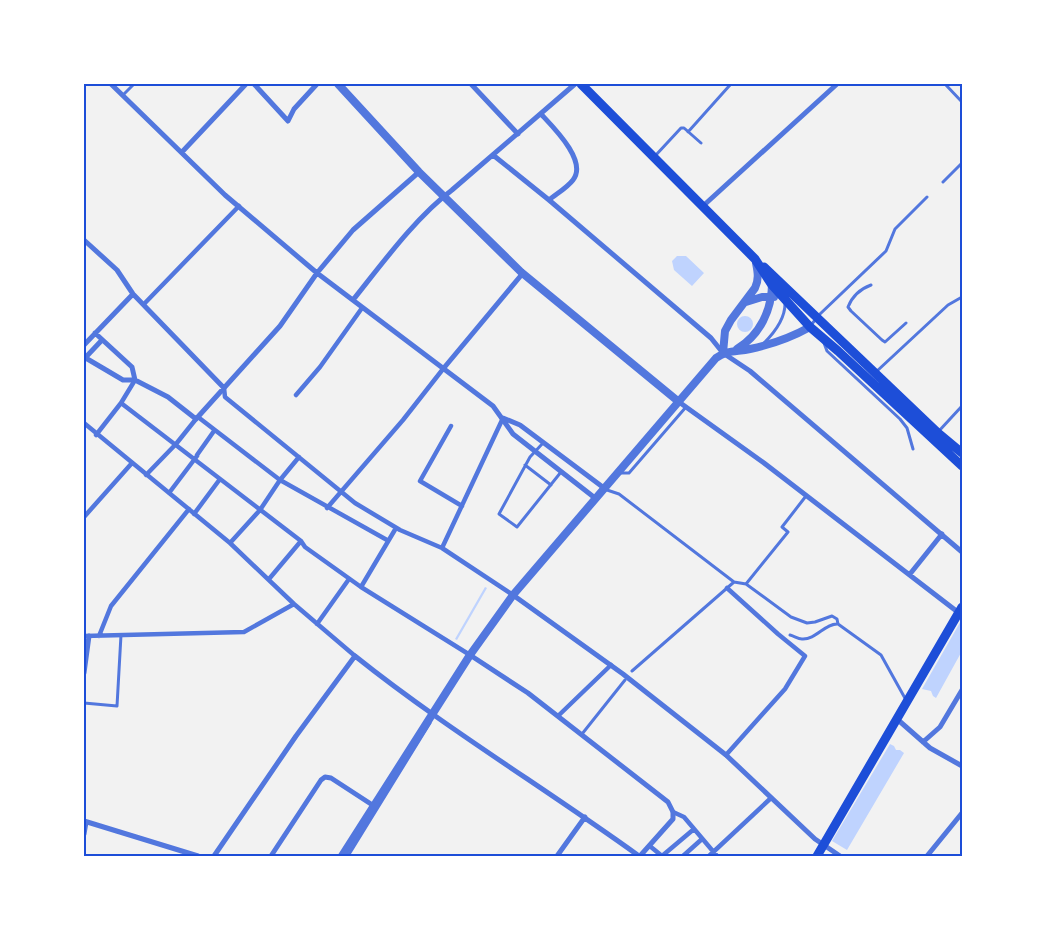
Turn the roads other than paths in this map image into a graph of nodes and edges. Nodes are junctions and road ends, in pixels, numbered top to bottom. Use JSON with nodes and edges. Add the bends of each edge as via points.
{"nodes":[{"id":1,"x":111,"y":84,"type":"edge"},
{"id":2,"x":134,"y":84,"type":"edge"},
{"id":3,"x":246,"y":84,"type":"edge"},
{"id":4,"x":254,"y":84,"type":"edge"},
{"id":5,"x":317,"y":84,"type":"edge"},
{"id":6,"x":338,"y":84,"type":"edge"},
{"id":7,"x":471,"y":84,"type":"edge"},
{"id":8,"x":575,"y":84,"type":"edge"},
{"id":9,"x":581,"y":84,"type":"edge"},
{"id":10,"x":730,"y":84,"type":"edge"},
{"id":11,"x":837,"y":84,"type":"edge"},
{"id":12,"x":945,"y":84,"type":"edge"},
{"id":13,"x":123,"y":95,"type":"junction"},
{"id":14,"x":962,"y":102,"type":"edge"},
{"id":15,"x":541,"y":114,"type":"junction"},
{"id":16,"x":688,"y":132,"type":"junction"},
{"id":17,"x":518,"y":134,"type":"junction"},
{"id":18,"x":701,"y":143,"type":"dead end"},
{"id":19,"x":182,"y":152,"type":"junction"},
{"id":20,"x":493,"y":155,"type":"junction"},
{"id":21,"x":654,"y":157,"type":"junction"},
{"id":22,"x":962,"y":162,"type":"edge"},
{"id":23,"x":419,"y":172,"type":"junction"},
{"id":24,"x":943,"y":182,"type":"dead end"},
{"id":25,"x":443,"y":196,"type":"junction"},
{"id":26,"x":927,"y":197,"type":"dead end"},
{"id":27,"x":549,"y":200,"type":"junction"},
{"id":28,"x":239,"y":206,"type":"junction"},
{"id":29,"x":703,"y":206,"type":"junction"},
{"id":30,"x":84,"y":240,"type":"edge"},
{"id":31,"x":755,"y":259,"type":"junction"},
{"id":32,"x":317,"y":273,"type":"junction"},
{"id":33,"x":523,"y":273,"type":"junction"},
{"id":34,"x":776,"y":283,"type":"junction"},
{"id":35,"x":870,"y":285,"type":"dead end"},
{"id":36,"x":133,"y":294,"type":"junction"},
{"id":37,"x":771,"y":297,"type":"junction"},
{"id":38,"x":962,"y":297,"type":"edge"},
{"id":39,"x":352,"y":300,"type":"junction"},
{"id":40,"x":785,"y":300,"type":"junction"},
{"id":41,"x":745,"y":303,"type":"junction"},
{"id":42,"x":144,"y":304,"type":"junction"},
{"id":43,"x":362,"y":308,"type":"junction"},
{"id":44,"x":808,"y":309,"type":"junction"},
{"id":45,"x":818,"y":316,"type":"junction"},
{"id":46,"x":906,"y":323,"type":"dead end"},
{"id":47,"x":810,"y":327,"type":"junction"},
{"id":48,"x":95,"y":333,"type":"junction"},
{"id":49,"x":822,"y":338,"type":"junction"},
{"id":50,"x":102,"y":340,"type":"junction"},
{"id":51,"x":84,"y":345,"type":"edge"},
{"id":52,"x":762,"y":346,"type":"junction"},
{"id":53,"x":736,"y":350,"type":"junction"},
{"id":54,"x":723,"y":353,"type":"junction"},
{"id":55,"x":84,"y":357,"type":"edge"},
{"id":56,"x":444,"y":369,"type":"junction"},
{"id":57,"x":875,"y":373,"type":"junction"},
{"id":58,"x":864,"y":376,"type":"junction"},
{"id":59,"x":135,"y":380,"type":"junction"},
{"id":60,"x":224,"y":388,"type":"junction"},
{"id":61,"x":296,"y":395,"type":"dead end"},
{"id":62,"x":121,"y":402,"type":"junction"},
{"id":63,"x":683,"y":404,"type":"junction"},
{"id":64,"x":962,"y":406,"type":"edge"},
{"id":65,"x":903,"y":417,"type":"junction"},
{"id":66,"x":197,"y":418,"type":"junction"},
{"id":67,"x":503,"y":418,"type":"junction"},
{"id":68,"x":84,"y":423,"type":"edge"},
{"id":69,"x":451,"y":426,"type":"dead end"},
{"id":70,"x":88,"y":428,"type":"junction"},
{"id":71,"x":214,"y":431,"type":"junction"},
{"id":72,"x":84,"y":433,"type":"edge"},
{"id":73,"x":938,"y":433,"type":"junction"},
{"id":74,"x":96,"y":435,"type":"junction"},
{"id":75,"x":544,"y":443,"type":"junction"},
{"id":76,"x":176,"y":444,"type":"junction"},
{"id":77,"x":913,"y":449,"type":"dead end"},
{"id":78,"x":536,"y":451,"type":"junction"},
{"id":79,"x":962,"y":453,"type":"edge"},
{"id":80,"x":196,"y":457,"type":"junction"},
{"id":81,"x":299,"y":457,"type":"junction"},
{"id":82,"x":132,"y":463,"type":"junction"},
{"id":83,"x":525,"y":465,"type":"junction"},
{"id":84,"x":962,"y":466,"type":"edge"},
{"id":85,"x":561,"y":471,"type":"junction"},
{"id":86,"x":146,"y":475,"type":"junction"},
{"id":87,"x":220,"y":479,"type":"junction"},
{"id":88,"x":280,"y":480,"type":"junction"},
{"id":89,"x":551,"y":485,"type":"junction"},
{"id":90,"x":604,"y":488,"type":"junction"},
{"id":91,"x":340,"y":492,"type":"junction"},
{"id":92,"x":169,"y":493,"type":"junction"},
{"id":93,"x":806,"y":495,"type":"junction"},
{"id":94,"x":595,"y":498,"type":"junction"},
{"id":95,"x":462,"y":506,"type":"junction"},
{"id":96,"x":326,"y":508,"type":"junction"},
{"id":97,"x":189,"y":509,"type":"junction"},
{"id":98,"x":260,"y":510,"type":"junction"},
{"id":99,"x":194,"y":514,"type":"junction"},
{"id":100,"x":84,"y":518,"type":"edge"},
{"id":101,"x":396,"y":528,"type":"junction"},
{"id":102,"x":942,"y":534,"type":"junction"},
{"id":103,"x":387,"y":540,"type":"junction"},
{"id":104,"x":301,"y":541,"type":"junction"},
{"id":105,"x":230,"y":543,"type":"junction"},
{"id":106,"x":442,"y":548,"type":"junction"},
{"id":107,"x":962,"y":552,"type":"edge"},
{"id":108,"x":910,"y":574,"type":"junction"},
{"id":109,"x":269,"y":579,"type":"junction"},
{"id":110,"x":348,"y":579,"type":"junction"},
{"id":111,"x":734,"y":582,"type":"junction"},
{"id":112,"x":746,"y":584,"type":"junction"},
{"id":113,"x":361,"y":587,"type":"junction"},
{"id":114,"x":727,"y":588,"type":"junction"},
{"id":115,"x":513,"y":595,"type":"junction"},
{"id":116,"x":294,"y":604,"type":"junction"},
{"id":117,"x":960,"y":610,"type":"edge"},
{"id":118,"x":317,"y":624,"type":"junction"},
{"id":119,"x":838,"y":624,"type":"junction"},
{"id":120,"x":121,"y":635,"type":"junction"},
{"id":121,"x":790,"y":635,"type":"dead end"},
{"id":122,"x":86,"y":636,"type":"edge"},
{"id":123,"x":99,"y":636,"type":"junction"},
{"id":124,"x":470,"y":655,"type":"junction"},
{"id":125,"x":355,"y":656,"type":"junction"},
{"id":126,"x":611,"y":664,"type":"junction"},
{"id":127,"x":632,"y":671,"type":"dead end"},
{"id":128,"x":84,"y":673,"type":"edge"},
{"id":129,"x":625,"y":680,"type":"dead end"},
{"id":130,"x":962,"y":690,"type":"edge"},
{"id":131,"x":906,"y":701,"type":"junction"},
{"id":132,"x":84,"y":703,"type":"edge"},
{"id":133,"x":433,"y":715,"type":"junction"},
{"id":134,"x":558,"y":716,"type":"junction"},
{"id":135,"x":896,"y":718,"type":"junction"},
{"id":136,"x":582,"y":734,"type":"junction"},
{"id":137,"x":923,"y":742,"type":"junction"},
{"id":138,"x":726,"y":755,"type":"junction"},
{"id":139,"x":962,"y":766,"type":"edge"},
{"id":140,"x":771,"y":798,"type":"junction"},
{"id":141,"x":374,"y":806,"type":"junction"},
{"id":142,"x":673,"y":812,"type":"junction"},
{"id":143,"x":962,"y":813,"type":"edge"},
{"id":144,"x":585,"y":817,"type":"junction"},
{"id":145,"x":85,"y":822,"type":"edge"},
{"id":146,"x":694,"y":830,"type":"junction"},
{"id":147,"x":84,"y":834,"type":"edge"},
{"id":148,"x":702,"y":839,"type":"junction"},
{"id":149,"x":823,"y":846,"type":"junction"},
{"id":150,"x":651,"y":847,"type":"dead end"},
{"id":151,"x":716,"y":854,"type":"edge"},
{"id":152,"x":198,"y":856,"type":"edge"},
{"id":153,"x":214,"y":856,"type":"edge"},
{"id":154,"x":271,"y":856,"type":"edge"},
{"id":155,"x":342,"y":856,"type":"edge"},
{"id":156,"x":348,"y":856,"type":"edge"},
{"id":157,"x":557,"y":856,"type":"edge"},
{"id":158,"x":640,"y":856,"type":"edge"},
{"id":159,"x":662,"y":856,"type":"edge"},
{"id":160,"x":682,"y":856,"type":"edge"},
{"id":161,"x":709,"y":856,"type":"edge"},
{"id":162,"x":817,"y":856,"type":"edge"},
{"id":163,"x":840,"y":856,"type":"edge"},
{"id":164,"x":927,"y":856,"type":"edge"}],
"edges":[{"from":1,"to":13,"type":"street"},
{"from":2,"to":13,"type":"lane"},
{"from":3,"to":19,"type":"street"},
{"from":4,"to":5,"type":"street","via":[[288,121],[294,109]]},
{"from":6,"to":23,"type":"street"},
{"from":7,"to":17,"type":"street"},
{"from":8,"to":15,"type":"street"},
{"from":9,"to":21,"type":"main road"},
{"from":10,"to":16,"type":"lane"},
{"from":11,"to":29,"type":"street"},
{"from":12,"to":14,"type":"lane"},
{"from":13,"to":19,"type":"street"},
{"from":15,"to":17,"type":"street"},
{"from":15,"to":27,"type":"street","via":[[562,136],[576,167],[572,181]]},
{"from":16,"to":18,"type":"lane"},
{"from":16,"to":21,"type":"lane","via":[[681,128]]},
{"from":17,"to":20,"type":"street"},
{"from":19,"to":28,"type":"street"},
{"from":20,"to":25,"type":"street"},
{"from":20,"to":27,"type":"street"},
{"from":21,"to":29,"type":"main road"},
{"from":22,"to":24,"type":"lane"},
{"from":23,"to":25,"type":"street"},
{"from":23,"to":32,"type":"street","via":[[353,230]]},
{"from":25,"to":33,"type":"street"},
{"from":25,"to":39,"type":"street"},
{"from":26,"to":45,"type":"lane","via":[[895,229],[886,251]]},
{"from":27,"to":54,"type":"street","via":[[710,338]]},
{"from":28,"to":32,"type":"street"},
{"from":28,"to":42,"type":"street"},
{"from":29,"to":31,"type":"main road"},
{"from":30,"to":36,"type":"street","via":[[117,270]]},
{"from":31,"to":34,"type":"main road"},
{"from":31,"to":34,"type":"main road","via":[[771,272]]},
{"from":31,"to":41,"type":"street","via":[[758,282]]},
{"from":32,"to":39,"type":"street"},
{"from":32,"to":60,"type":"street","via":[[280,326]]},
{"from":33,"to":56,"type":"street"},
{"from":33,"to":63,"type":"street"},
{"from":34,"to":37,"type":"street"},
{"from":34,"to":40,"type":"main road"},
{"from":34,"to":44,"type":"main road"},
{"from":35,"to":46,"type":"lane","via":[[851,300],[848,307],[886,342]]},
{"from":36,"to":42,"type":"street"},
{"from":36,"to":48,"type":"street"},
{"from":37,"to":40,"type":"street"},
{"from":37,"to":41,"type":"street"},
{"from":37,"to":53,"type":"street","via":[[763,322],[747,343]]},
{"from":38,"to":57,"type":"lane","via":[[948,304]]},
{"from":39,"to":43,"type":"street"},
{"from":40,"to":44,"type":"street"},
{"from":40,"to":47,"type":"main road"},
{"from":40,"to":52,"type":"lane","via":[[785,312]]},
{"from":41,"to":54,"type":"street","via":[[725,331]]},
{"from":42,"to":60,"type":"street"},
{"from":43,"to":56,"type":"street"},
{"from":43,"to":61,"type":"street"},
{"from":44,"to":45,"type":"main road"},
{"from":45,"to":47,"type":"lane"},
{"from":45,"to":57,"type":"main road"},
{"from":47,"to":49,"type":"main road"},
{"from":47,"to":52,"type":"street"},
{"from":48,"to":50,"type":"street"},
{"from":48,"to":51,"type":"street"},
{"from":49,"to":58,"type":"main road"},
{"from":49,"to":65,"type":"lane","via":[[827,351]]},
{"from":50,"to":55,"type":"street"},
{"from":50,"to":59,"type":"street","via":[[132,366]]},
{"from":52,"to":53,"type":"street"},
{"from":53,"to":54,"type":"street"},
{"from":54,"to":63,"type":"street"},
{"from":54,"to":102,"type":"street","via":[[750,371]]},
{"from":55,"to":59,"type":"street","via":[[123,380]]},
{"from":56,"to":67,"type":"street","via":[[493,406]]},
{"from":56,"to":91,"type":"street"},
{"from":57,"to":58,"type":"lane"},
{"from":57,"to":73,"type":"main road"},
{"from":58,"to":65,"type":"main road"},
{"from":59,"to":62,"type":"street"},
{"from":59,"to":66,"type":"street","via":[[168,397]]},
{"from":60,"to":66,"type":"street"},
{"from":60,"to":81,"type":"street","via":[[225,396]]},
{"from":62,"to":74,"type":"street"},
{"from":62,"to":76,"type":"street"},
{"from":63,"to":90,"type":"street"},
{"from":63,"to":93,"type":"street"},
{"from":64,"to":73,"type":"lane"},
{"from":65,"to":77,"type":"lane"},
{"from":65,"to":84,"type":"main road"},
{"from":66,"to":71,"type":"street"},
{"from":66,"to":76,"type":"street"},
{"from":67,"to":75,"type":"street"},
{"from":67,"to":78,"type":"street","via":[[514,434]]},
{"from":67,"to":95,"type":"street"},
{"from":68,"to":70,"type":"street"},
{"from":69,"to":95,"type":"street","via":[[420,481]]},
{"from":70,"to":72,"type":"street"},
{"from":70,"to":74,"type":"street"},
{"from":71,"to":80,"type":"street"},
{"from":71,"to":88,"type":"street"},
{"from":73,"to":79,"type":"main road"},
{"from":74,"to":82,"type":"street"},
{"from":75,"to":78,"type":"lane"},
{"from":75,"to":90,"type":"street"},
{"from":76,"to":80,"type":"street"},
{"from":76,"to":86,"type":"street"},
{"from":78,"to":83,"type":"lane"},
{"from":78,"to":85,"type":"street"},
{"from":80,"to":87,"type":"street"},
{"from":80,"to":92,"type":"street"},
{"from":81,"to":88,"type":"street"},
{"from":81,"to":91,"type":"street"},
{"from":82,"to":86,"type":"street"},
{"from":82,"to":100,"type":"street"},
{"from":83,"to":89,"type":"lane"},
{"from":83,"to":89,"type":"lane","via":[[500,514],[517,527]]},
{"from":85,"to":89,"type":"lane"},
{"from":85,"to":94,"type":"street"},
{"from":86,"to":92,"type":"street"},
{"from":87,"to":98,"type":"street"},
{"from":87,"to":99,"type":"street"},
{"from":88,"to":96,"type":"street"},
{"from":88,"to":98,"type":"street"},
{"from":90,"to":94,"type":"street"},
{"from":90,"to":111,"type":"lane","via":[[619,494]]},
{"from":91,"to":96,"type":"street"},
{"from":91,"to":101,"type":"street"},
{"from":92,"to":97,"type":"street"},
{"from":93,"to":108,"type":"street"},
{"from":93,"to":112,"type":"lane","via":[[782,527],[788,532]]},
{"from":94,"to":115,"type":"street"},
{"from":95,"to":106,"type":"street"},
{"from":96,"to":103,"type":"street"},
{"from":97,"to":99,"type":"street"},
{"from":97,"to":123,"type":"street","via":[[111,606]]},
{"from":98,"to":104,"type":"street"},
{"from":98,"to":105,"type":"street"},
{"from":99,"to":105,"type":"street"},
{"from":101,"to":103,"type":"street"},
{"from":101,"to":106,"type":"street"},
{"from":102,"to":107,"type":"street"},
{"from":102,"to":108,"type":"street"},
{"from":103,"to":113,"type":"street"},
{"from":104,"to":109,"type":"street"},
{"from":104,"to":110,"type":"street"},
{"from":105,"to":109,"type":"street"},
{"from":106,"to":115,"type":"street"},
{"from":108,"to":117,"type":"street"},
{"from":109,"to":116,"type":"street"},
{"from":110,"to":113,"type":"street"},
{"from":110,"to":118,"type":"street"},
{"from":111,"to":112,"type":"lane"},
{"from":111,"to":114,"type":"lane"},
{"from":112,"to":119,"type":"lane","via":[[791,617],[807,623],[832,616]]},
{"from":113,"to":124,"type":"street"},
{"from":114,"to":127,"type":"lane"},
{"from":114,"to":138,"type":"street","via":[[806,656],[785,689]]},
{"from":115,"to":124,"type":"street"},
{"from":115,"to":126,"type":"street"},
{"from":116,"to":118,"type":"street"},
{"from":116,"to":120,"type":"street","via":[[244,632]]},
{"from":117,"to":131,"type":"main road"},
{"from":118,"to":125,"type":"street"},
{"from":119,"to":121,"type":"lane","via":[[801,639]]},
{"from":119,"to":131,"type":"lane","via":[[881,655]]},
{"from":120,"to":123,"type":"street"},
{"from":120,"to":132,"type":"lane","via":[[117,706]]},
{"from":122,"to":123,"type":"street"},
{"from":122,"to":128,"type":"street"},
{"from":124,"to":133,"type":"street"},
{"from":124,"to":134,"type":"street"},
{"from":125,"to":133,"type":"street"},
{"from":125,"to":153,"type":"street"},
{"from":126,"to":134,"type":"street"},
{"from":126,"to":138,"type":"street"},
{"from":129,"to":136,"type":"lane"},
{"from":130,"to":137,"type":"street","via":[[940,727]]},
{"from":131,"to":135,"type":"main road"},
{"from":133,"to":141,"type":"street"},
{"from":133,"to":144,"type":"street"},
{"from":133,"to":156,"type":"lane","via":[[428,729]]},
{"from":134,"to":136,"type":"street"},
{"from":135,"to":137,"type":"street"},
{"from":135,"to":149,"type":"main road"},
{"from":136,"to":142,"type":"street","via":[[668,802]]},
{"from":137,"to":139,"type":"street"},
{"from":138,"to":140,"type":"street"},
{"from":140,"to":149,"type":"street"},
{"from":140,"to":151,"type":"street"},
{"from":141,"to":154,"type":"street","via":[[325,776]]},
{"from":141,"to":155,"type":"street"},
{"from":142,"to":146,"type":"street","via":[[684,817]]},
{"from":142,"to":158,"type":"street","via":[[673,819]]},
{"from":143,"to":164,"type":"street"},
{"from":144,"to":157,"type":"street"},
{"from":144,"to":158,"type":"street"},
{"from":145,"to":147,"type":"street"},
{"from":145,"to":152,"type":"street"},
{"from":146,"to":148,"type":"street"},
{"from":146,"to":159,"type":"street"},
{"from":148,"to":151,"type":"street"},
{"from":148,"to":160,"type":"street"},
{"from":149,"to":162,"type":"main road"},
{"from":149,"to":163,"type":"street"},
{"from":150,"to":159,"type":"street"},
{"from":151,"to":161,"type":"street"}]}
